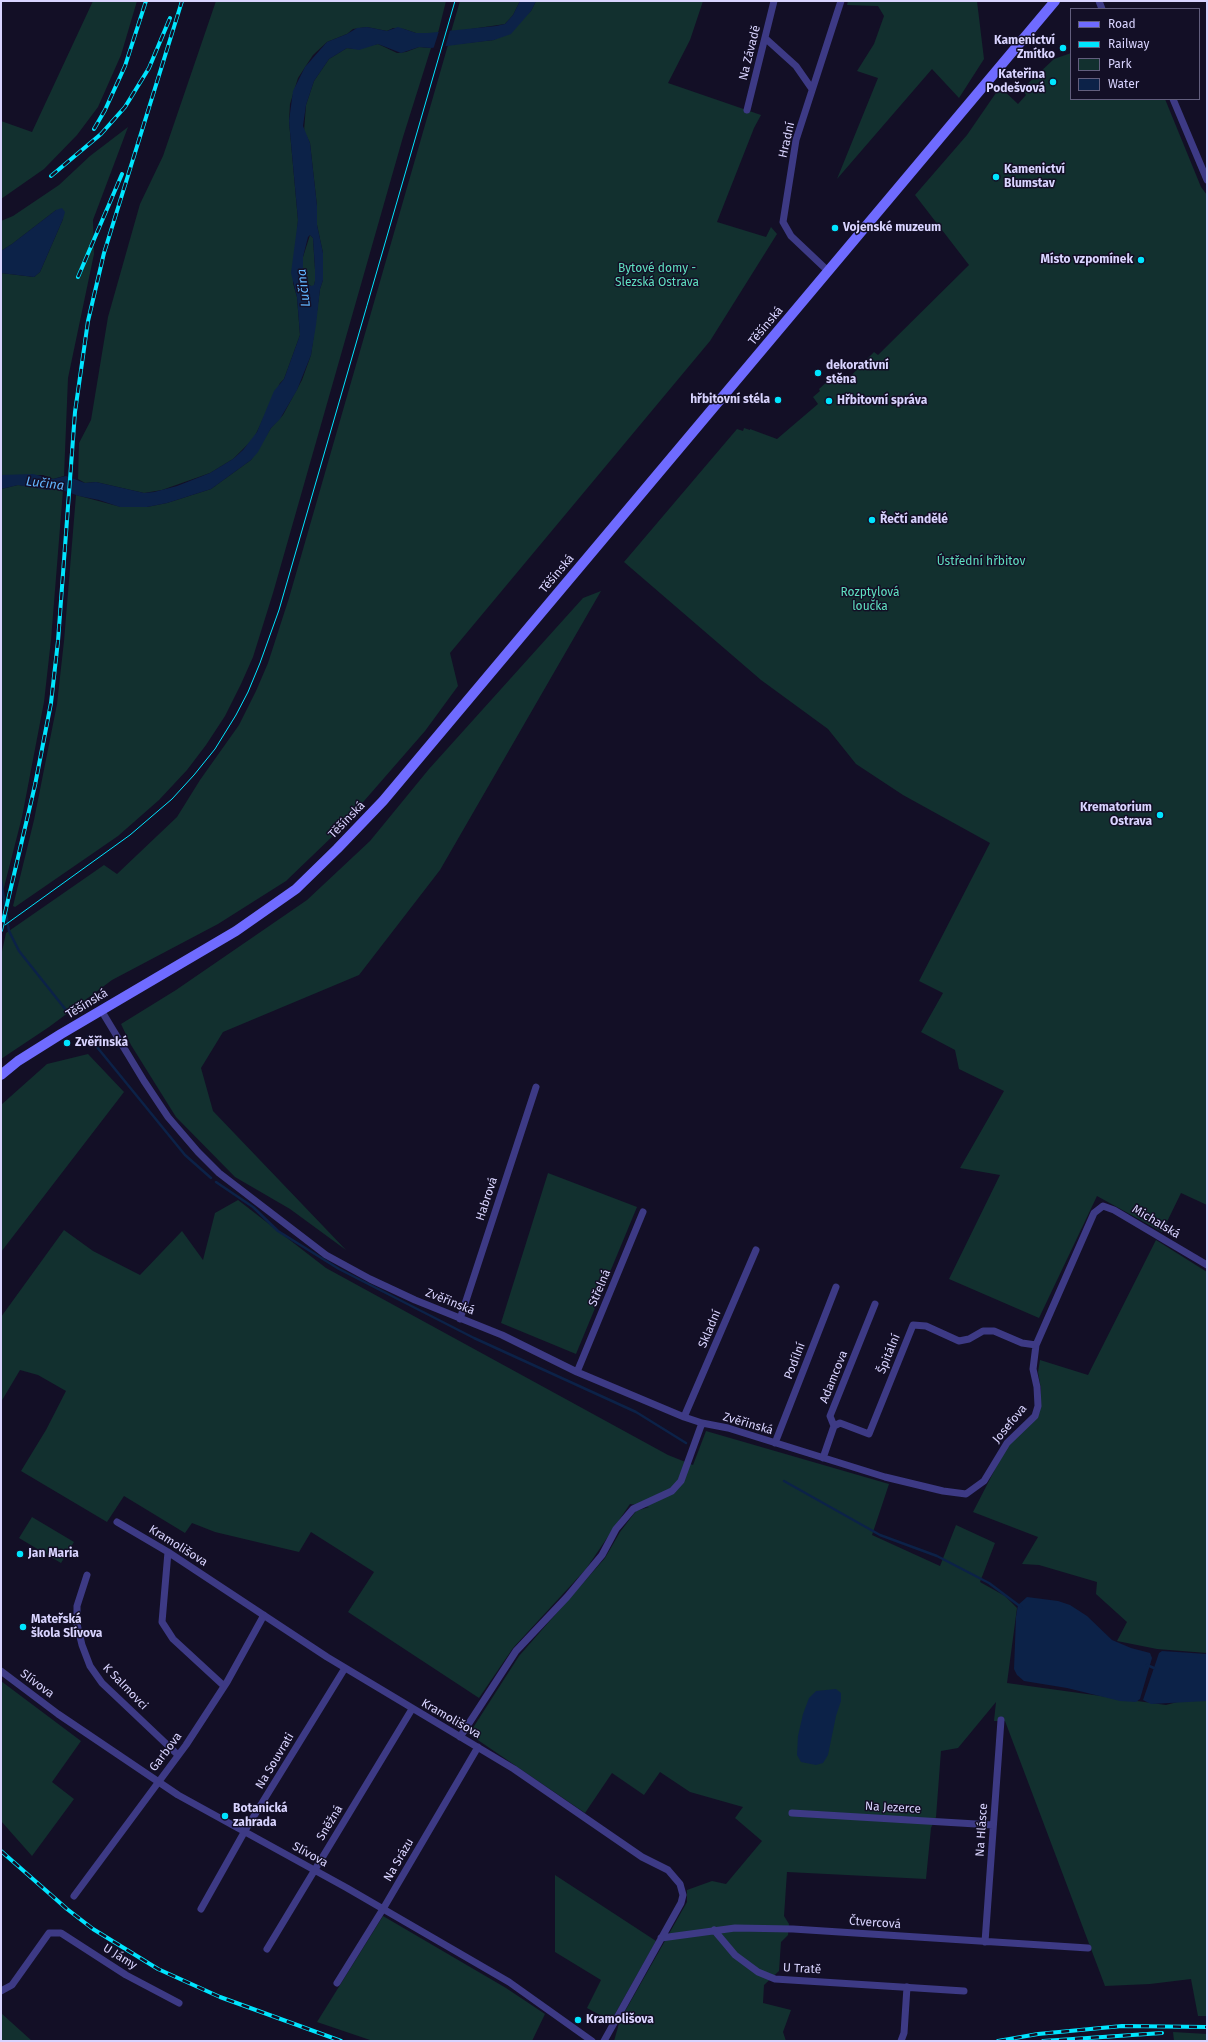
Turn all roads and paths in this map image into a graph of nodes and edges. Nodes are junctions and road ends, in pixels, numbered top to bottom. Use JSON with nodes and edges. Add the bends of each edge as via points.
{"nodes":[{"id":1,"x":774,"y":1,"type":"edge"},
{"id":2,"x":841,"y":1,"type":"edge"},
{"id":3,"x":1055,"y":1,"type":"edge"},
{"id":4,"x":765,"y":38,"type":"junction"},
{"id":5,"x":812,"y":89,"type":"junction"},
{"id":6,"x":1173,"y":100,"type":"edge"},
{"id":7,"x":747,"y":110,"type":"dead end"},
{"id":8,"x":1207,"y":180,"type":"edge"},
{"id":9,"x":828,"y":271,"type":"junction"},
{"id":10,"x":101,"y":1010,"type":"junction"},
{"id":11,"x":1,"y":1075,"type":"edge"},
{"id":12,"x":536,"y":1087,"type":"dead end"},
{"id":13,"x":643,"y":1212,"type":"dead end"},
{"id":14,"x":1094,"y":1213,"type":"joint"},
{"id":15,"x":756,"y":1250,"type":"dead end"},
{"id":16,"x":1207,"y":1265,"type":"edge"},
{"id":17,"x":836,"y":1287,"type":"dead end"},
{"id":18,"x":875,"y":1304,"type":"dead end"},
{"id":19,"x":460,"y":1318,"type":"junction"},
{"id":20,"x":1036,"y":1345,"type":"junction"},
{"id":21,"x":577,"y":1372,"type":"junction"},
{"id":22,"x":684,"y":1417,"type":"junction"},
{"id":23,"x":702,"y":1424,"type":"junction"},
{"id":24,"x":834,"y":1426,"type":"junction"},
{"id":25,"x":775,"y":1442,"type":"junction"},
{"id":26,"x":823,"y":1458,"type":"junction"},
{"id":27,"x":885,"y":1477,"type":"joint"},
{"id":28,"x":117,"y":1522,"type":"dead end"},
{"id":29,"x":168,"y":1552,"type":"junction"},
{"id":30,"x":87,"y":1575,"type":"dead end"},
{"id":31,"x":264,"y":1615,"type":"junction"},
{"id":32,"x":345,"y":1668,"type":"junction"},
{"id":33,"x":1,"y":1671,"type":"edge"},
{"id":34,"x":224,"y":1686,"type":"junction"},
{"id":35,"x":412,"y":1709,"type":"junction"},
{"id":36,"x":1000,"y":1720,"type":"dead end"},
{"id":37,"x":460,"y":1737,"type":"junction"},
{"id":38,"x":478,"y":1747,"type":"junction"},
{"id":39,"x":178,"y":1756,"type":"junction"},
{"id":40,"x":157,"y":1782,"type":"junction"},
{"id":41,"x":792,"y":1814,"type":"dead end"},
{"id":42,"x":993,"y":1825,"type":"junction"},
{"id":43,"x":244,"y":1832,"type":"junction"},
{"id":44,"x":315,"y":1870,"type":"junction"},
{"id":45,"x":74,"y":1896,"type":"dead end"},
{"id":46,"x":201,"y":1909,"type":"dead end"},
{"id":47,"x":383,"y":1909,"type":"junction"},
{"id":48,"x":714,"y":1930,"type":"junction"},
{"id":49,"x":661,"y":1938,"type":"junction"},
{"id":50,"x":985,"y":1942,"type":"junction"},
{"id":51,"x":1088,"y":1948,"type":"dead end"},
{"id":52,"x":267,"y":1949,"type":"dead end"},
{"id":53,"x":337,"y":1983,"type":"dead end"},
{"id":54,"x":907,"y":1986,"type":"junction"},
{"id":55,"x":1,"y":1991,"type":"edge"},
{"id":56,"x":964,"y":1991,"type":"dead end"},
{"id":57,"x":179,"y":2003,"type":"dead end"},
{"id":58,"x":592,"y":2041,"type":"edge"},
{"id":59,"x":604,"y":2041,"type":"edge"},
{"id":60,"x":901,"y":2041,"type":"edge"}],
"edges":[{"from":1,"to":4,"type":"street","name":"Na Závadě"},
{"from":2,"to":5,"type":"street","name":"Hradní"},
{"from":3,"to":9,"type":"main road","name":"Těšínská"},
{"from":4,"to":5,"type":"street","via":[[796,66]]},
{"from":4,"to":7,"type":"street","name":"Na Závadě"},
{"from":5,"to":9,"type":"street","name":"Hradní","via":[[796,140],[784,222],[790,236]]},
{"from":6,"to":8,"type":"street"},
{"from":9,"to":10,"type":"main road","name":"Těšínská","via":[[383,801],[337,849],[296,889],[236,931]]},
{"from":10,"to":11,"type":"main road","name":"Těšínská","via":[[18,1061]]},
{"from":10,"to":19,"type":"street","name":"Zvěřinská","via":[[168,1117],[219,1173],[326,1255],[370,1279]]},
{"from":12,"to":19,"type":"street","name":"Habrová"},
{"from":13,"to":21,"type":"street","name":"Střelná"},
{"from":14,"to":16,"type":"street","name":"Michalská","via":[[1103,1206],[1114,1210]]},
{"from":14,"to":20,"type":"street","name":"Josefova"},
{"from":15,"to":22,"type":"street","name":"Skladní"},
{"from":17,"to":25,"type":"street","name":"Podílní"},
{"from":18,"to":24,"type":"street","name":"Adamcova","via":[[830,1416]]},
{"from":19,"to":21,"type":"street","name":"Zvěřinská","via":[[502,1335]]},
{"from":20,"to":24,"type":"street","name":"Špitální","via":[[1022,1343],[994,1331],[983,1331],[959,1341],[926,1326],[913,1325],[870,1434],[840,1423]]},
{"from":20,"to":27,"type":"street","name":"Josefova","via":[[1033,1369],[1038,1406],[1035,1416],[1006,1443],[984,1481],[966,1494]]},
{"from":21,"to":22,"type":"street","name":"Zvěřinská"},
{"from":22,"to":23,"type":"street","name":"Zvěřinská"},
{"from":23,"to":25,"type":"street","name":"Zvěřinská","via":[[728,1428]]},
{"from":23,"to":37,"type":"street","via":[[681,1481],[672,1491],[632,1509],[616,1529],[602,1555],[516,1651]]},
{"from":24,"to":26,"type":"street","name":"Adamcova"},
{"from":25,"to":26,"type":"street","name":"Zvěřinská"},
{"from":26,"to":27,"type":"street","name":"Zvěřinská"},
{"from":28,"to":29,"type":"street","name":"Kramolišova"},
{"from":29,"to":31,"type":"street","name":"Kramolišova"},
{"from":29,"to":34,"type":"street","via":[[162,1622],[173,1640]]},
{"from":30,"to":39,"type":"street","name":"K Salmovci","via":[[77,1606],[77,1624],[90,1666],[102,1682]]},
{"from":31,"to":32,"type":"street","name":"Kramolišova"},
{"from":31,"to":34,"type":"street","name":"Garbova"},
{"from":32,"to":35,"type":"street","name":"Kramolišova"},
{"from":32,"to":43,"type":"street","name":"Na Souvrati"},
{"from":33,"to":40,"type":"street","name":"Slívova"},
{"from":34,"to":39,"type":"street","name":"Garbova"},
{"from":35,"to":37,"type":"street","name":"Kramolišova"},
{"from":35,"to":44,"type":"street","name":"Sněžná"},
{"from":36,"to":42,"type":"street","name":"Na Hlásce"},
{"from":37,"to":38,"type":"street","name":"Kramolišova"},
{"from":38,"to":47,"type":"street","name":"Na Srázu"},
{"from":38,"to":49,"type":"street","name":"Kramolišova","via":[[642,1857],[668,1870],[680,1884],[683,1895]]},
{"from":39,"to":40,"type":"street","name":"Garbova"},
{"from":40,"to":43,"type":"street","name":"Slívova"},
{"from":40,"to":45,"type":"street","name":"Garbova"},
{"from":41,"to":42,"type":"street","name":"Na Jezerce"},
{"from":42,"to":50,"type":"street","name":"Na Hlásce"},
{"from":43,"to":44,"type":"street","name":"Slívova"},
{"from":43,"to":46,"type":"street","name":"Na Souvrati"},
{"from":44,"to":47,"type":"street","name":"Slívova"},
{"from":44,"to":52,"type":"street","name":"Sněžná"},
{"from":47,"to":53,"type":"street","name":"Na Srázu"},
{"from":47,"to":58,"type":"street","name":"Slívova","via":[[509,1982]]},
{"from":48,"to":49,"type":"street","name":"Čtvercová"},
{"from":48,"to":50,"type":"street","name":"Čtvercová","via":[[793,1929]]},
{"from":48,"to":54,"type":"street","name":"U Tratě","via":[[735,1955],[758,1972],[775,1979]]},
{"from":49,"to":59,"type":"street","name":"Kramolišova"},
{"from":50,"to":51,"type":"street","name":"Čtvercová"},
{"from":54,"to":56,"type":"street","name":"U Tratě"},
{"from":54,"to":60,"type":"street","via":[[904,2033]]},
{"from":55,"to":57,"type":"street","name":"U Jámy","via":[[12,1985],[49,1933],[61,1933],[126,1975]]}]}
